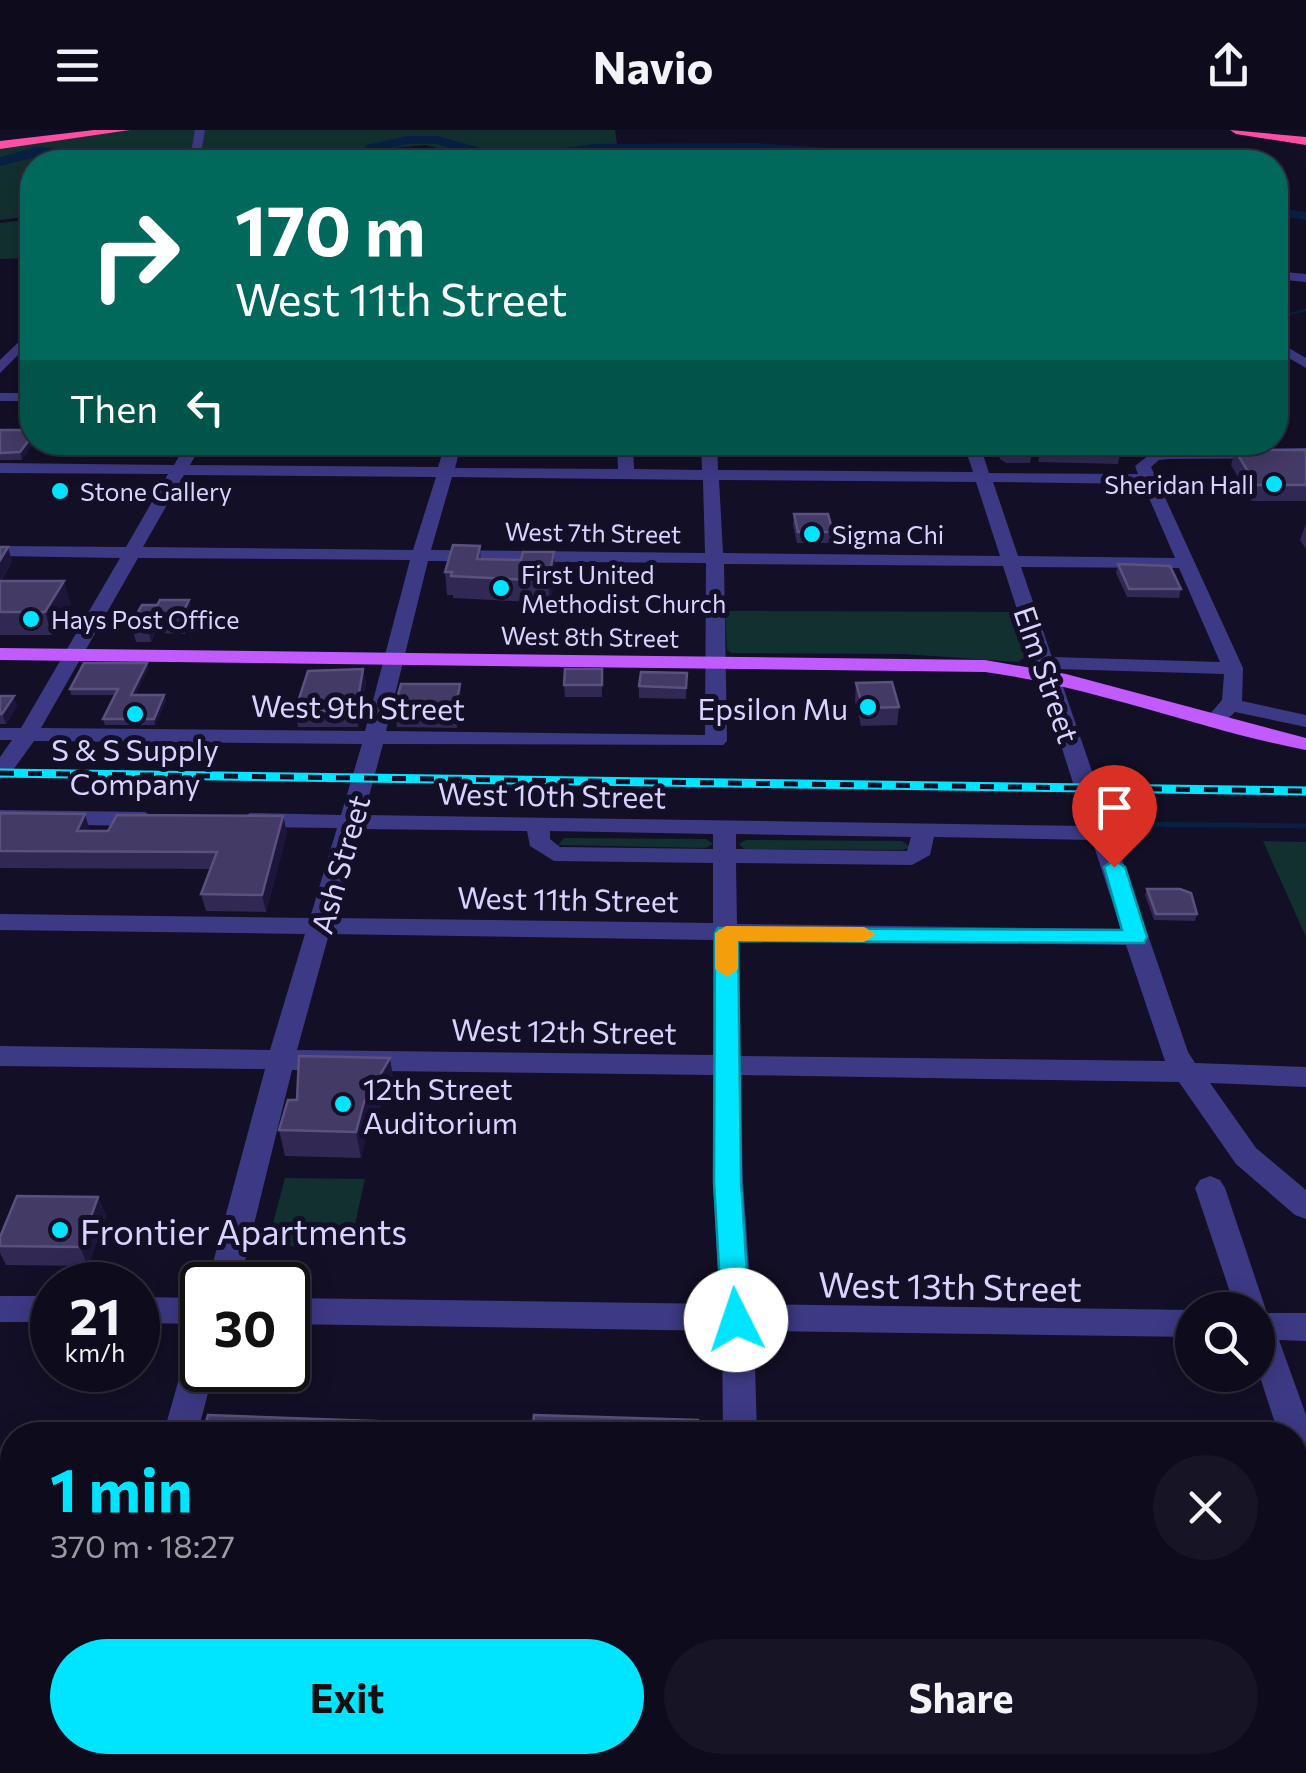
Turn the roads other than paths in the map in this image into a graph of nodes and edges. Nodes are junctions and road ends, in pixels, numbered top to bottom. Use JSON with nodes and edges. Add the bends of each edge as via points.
{"nodes":[{"id":1,"x":124,"y":130,"type":"edge"},
{"id":2,"x":1236,"y":130,"type":"edge"},
{"id":3,"x":1306,"y":141,"type":"edge"},
{"id":4,"x":0,"y":145,"type":"edge"},
{"id":5,"x":20,"y":347,"type":"edge"},
{"id":6,"x":0,"y":368,"type":"edge"},
{"id":7,"x":188,"y":455,"type":"edge"},
{"id":8,"x":451,"y":455,"type":"edge"},
{"id":9,"x":625,"y":455,"type":"edge"},
{"id":10,"x":709,"y":455,"type":"edge"},
{"id":11,"x":975,"y":455,"type":"edge"},
{"id":12,"x":1165,"y":455,"type":"edge"},
{"id":13,"x":0,"y":468,"type":"edge"},
{"id":14,"x":180,"y":470,"type":"junction"},
{"id":15,"x":447,"y":472,"type":"junction"},
{"id":16,"x":626,"y":474,"type":"junction"},
{"id":17,"x":710,"y":475,"type":"junction"},
{"id":18,"x":982,"y":478,"type":"junction"},
{"id":19,"x":1148,"y":479,"type":"junction"},
{"id":20,"x":0,"y":551,"type":"edge"},
{"id":21,"x":132,"y":553,"type":"junction"},
{"id":22,"x":423,"y":556,"type":"junction"},
{"id":23,"x":715,"y":559,"type":"junction"},
{"id":24,"x":1009,"y":562,"type":"junction"},
{"id":25,"x":1186,"y":564,"type":"junction"},
{"id":26,"x":0,"y":654,"type":"edge"},
{"id":27,"x":72,"y":655,"type":"junction"},
{"id":28,"x":395,"y":658,"type":"junction"},
{"id":29,"x":716,"y":662,"type":"junction"},
{"id":30,"x":1233,"y":668,"type":"junction"},
{"id":31,"x":1047,"y":670,"type":"junction"},
{"id":32,"x":1232,"y":704,"type":"junction"},
{"id":33,"x":1306,"y":721,"type":"edge"},
{"id":34,"x":1213,"y":722,"type":"junction"},
{"id":35,"x":0,"y":734,"type":"edge"},
{"id":36,"x":27,"y":734,"type":"junction"},
{"id":37,"x":375,"y":736,"type":"junction"},
{"id":38,"x":1306,"y":744,"type":"edge"},
{"id":39,"x":0,"y":772,"type":"edge"},
{"id":40,"x":0,"y":817,"type":"edge"},
{"id":41,"x":178,"y":819,"type":"edge"},
{"id":42,"x":218,"y":820,"type":"edge"},
{"id":43,"x":351,"y":821,"type":"junction"},
{"id":44,"x":1103,"y":833,"type":"junction"},
{"id":45,"x":724,"y":841,"type":"junction"},
{"id":46,"x":0,"y":922,"type":"edge"},
{"id":47,"x":318,"y":928,"type":"junction"},
{"id":48,"x":726,"y":933,"type":"junction"},
{"id":49,"x":1136,"y":937,"type":"junction"},
{"id":50,"x":0,"y":1056,"type":"edge"},
{"id":51,"x":281,"y":1059,"type":"junction"},
{"id":52,"x":728,"y":1065,"type":"junction"},
{"id":53,"x":1186,"y":1074,"type":"junction"},
{"id":54,"x":1306,"y":1077,"type":"edge"},
{"id":55,"x":1210,"y":1188,"type":"dead end"},
{"id":56,"x":1304,"y":1207,"type":"edge"},
{"id":57,"x":229,"y":1262,"type":"edge"},
{"id":58,"x":1246,"y":1292,"type":"edge"},
{"id":59,"x":0,"y":1309,"type":"edge"},
{"id":60,"x":30,"y":1310,"type":"edge"},
{"id":61,"x":310,"y":1310,"type":"edge"},
{"id":62,"x":736,"y":1320,"type":"junction"},
{"id":63,"x":1175,"y":1324,"type":"edge"},
{"id":64,"x":1275,"y":1326,"type":"edge"},
{"id":65,"x":1305,"y":1326,"type":"edge"},
{"id":66,"x":1275,"y":1375,"type":"edge"},
{"id":67,"x":192,"y":1392,"type":"edge"},
{"id":68,"x":184,"y":1422,"type":"edge"},
{"id":69,"x":740,"y":1422,"type":"edge"},
{"id":70,"x":1292,"y":1422,"type":"edge"}],
"edges":[{"from":1,"to":4,"type":"highway"},
{"from":2,"to":3,"type":"highway"},
{"from":5,"to":6,"type":"street"},
{"from":7,"to":14,"type":"street"},
{"from":8,"to":15,"type":"street","name":"Ash Street"},
{"from":9,"to":16,"type":"street"},
{"from":10,"to":17,"type":"street"},
{"from":11,"to":18,"type":"street","name":"Elm Street"},
{"from":12,"to":19,"type":"street","via":[[1144,466]]},
{"from":13,"to":14,"type":"street"},
{"from":14,"to":15,"type":"street"},
{"from":14,"to":21,"type":"street"},
{"from":15,"to":16,"type":"street"},
{"from":15,"to":22,"type":"street","name":"Ash Street"},
{"from":16,"to":17,"type":"street"},
{"from":17,"to":18,"type":"street"},
{"from":17,"to":23,"type":"street"},
{"from":18,"to":19,"type":"street"},
{"from":18,"to":24,"type":"street","name":"Elm Street"},
{"from":19,"to":25,"type":"street"},
{"from":20,"to":21,"type":"street","name":"West 7th Street"},
{"from":21,"to":22,"type":"street","name":"West 7th Street"},
{"from":21,"to":27,"type":"street"},
{"from":22,"to":23,"type":"street","name":"West 7th Street"},
{"from":22,"to":28,"type":"street","name":"Ash Street"},
{"from":23,"to":24,"type":"street","name":"West 7th Street"},
{"from":23,"to":29,"type":"street"},
{"from":24,"to":25,"type":"street","name":"West 7th Street"},
{"from":24,"to":31,"type":"street","name":"Elm Street"},
{"from":25,"to":30,"type":"street"},
{"from":26,"to":27,"type":"main road","name":"West 8th Street"},
{"from":27,"to":28,"type":"main road","name":"West 8th Street"},
{"from":27,"to":36,"type":"street"},
{"from":28,"to":29,"type":"main road","name":"West 8th Street"},
{"from":28,"to":37,"type":"street","name":"Ash Street"},
{"from":29,"to":31,"type":"main road","name":"West 8th Street"},
{"from":29,"to":37,"type":"street","name":"West 9th Street","via":[[716,741]]},
{"from":30,"to":31,"type":"street"},
{"from":30,"to":32,"type":"street"},
{"from":31,"to":34,"type":"main road","name":"West 8th Street"},
{"from":31,"to":44,"type":"street","name":"Elm Street"},
{"from":32,"to":33,"type":"street"},
{"from":32,"to":34,"type":"street"},
{"from":34,"to":38,"type":"main road","name":"West 8th Street"},
{"from":35,"to":36,"type":"street","name":"West 9th Street"},
{"from":36,"to":37,"type":"street","name":"West 9th Street"},
{"from":36,"to":39,"type":"street"},
{"from":37,"to":43,"type":"street","name":"Ash Street"},
{"from":40,"to":41,"type":"street"},
{"from":42,"to":43,"type":"street","name":"West 10th Street"},
{"from":43,"to":45,"type":"street","name":"West 10th Street","via":[[539,824],[538,842],[554,854]]},
{"from":43,"to":47,"type":"street","name":"Ash Street"},
{"from":44,"to":45,"type":"street","via":[[923,833],[922,850],[912,858]]},
{"from":44,"to":49,"type":"street","name":"Elm Street"},
{"from":45,"to":48,"type":"street"},
{"from":46,"to":47,"type":"street","name":"West 11th Street"},
{"from":47,"to":48,"type":"street","name":"West 11th Street"},
{"from":47,"to":51,"type":"street","name":"Ash Street"},
{"from":48,"to":49,"type":"street","name":"West 11th Street"},
{"from":48,"to":52,"type":"street"},
{"from":49,"to":53,"type":"street","name":"Elm Street"},
{"from":50,"to":51,"type":"street","name":"West 12th Street"},
{"from":51,"to":52,"type":"street","name":"West 12th Street"},
{"from":51,"to":57,"type":"street","name":"Ash Street"},
{"from":52,"to":53,"type":"street","name":"West 12th Street"},
{"from":52,"to":62,"type":"street"},
{"from":53,"to":54,"type":"street","name":"West 12th Street"},
{"from":53,"to":56,"type":"street","name":"Elm Street","via":[[1246,1156]]},
{"from":55,"to":58,"type":"street"},
{"from":59,"to":60,"type":"street"},
{"from":61,"to":62,"type":"street","name":"West 13th Street"},
{"from":62,"to":63,"type":"street","name":"West 13th Street"},
{"from":62,"to":69,"type":"street"},
{"from":64,"to":65,"type":"street"},
{"from":66,"to":70,"type":"street"},
{"from":67,"to":68,"type":"street"}]}
